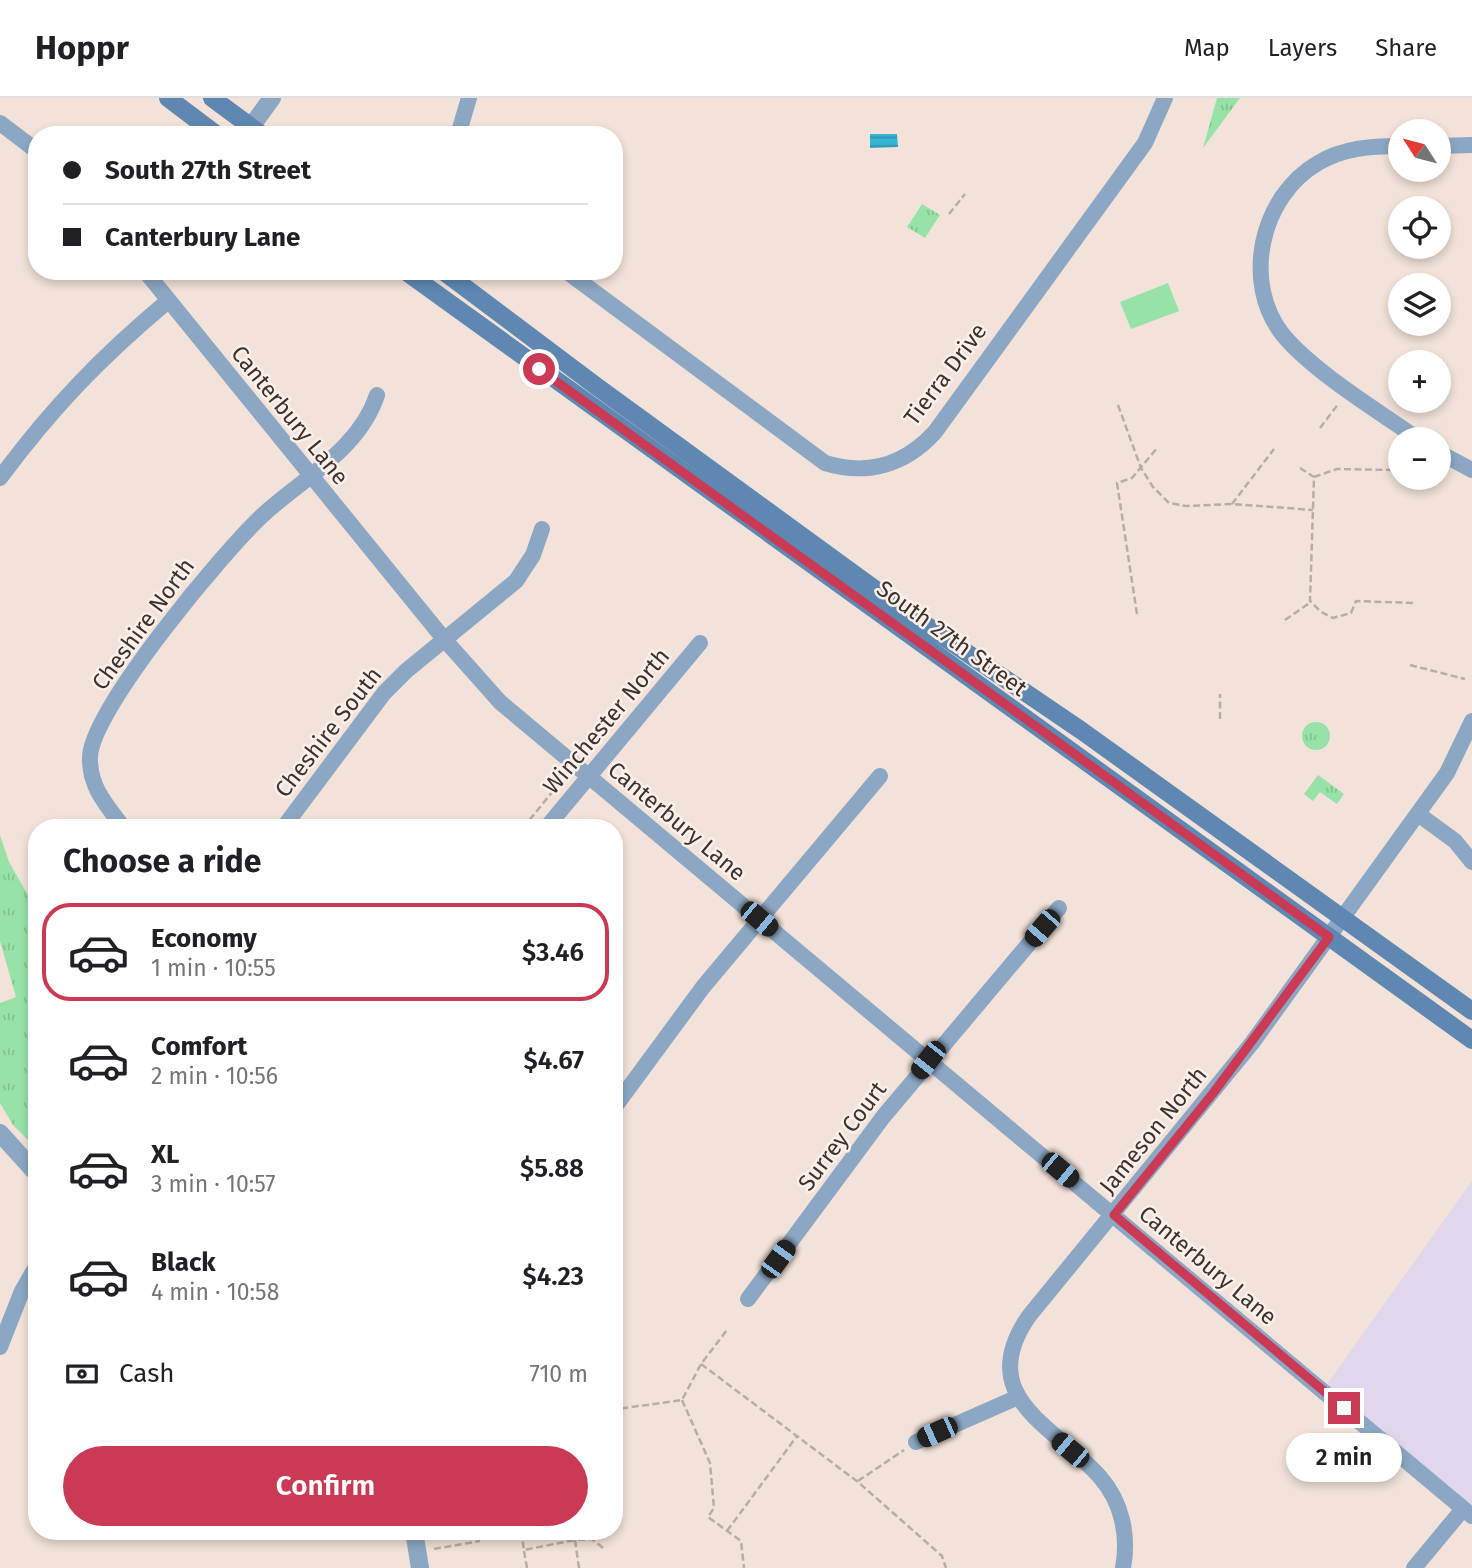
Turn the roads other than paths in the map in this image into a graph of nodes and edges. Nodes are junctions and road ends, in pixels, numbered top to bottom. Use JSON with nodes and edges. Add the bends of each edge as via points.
{"nodes":[{"id":1,"x":168,"y":98,"type":"edge"},
{"id":2,"x":212,"y":98,"type":"edge"},
{"id":3,"x":272,"y":98,"type":"edge"},
{"id":4,"x":469,"y":98,"type":"edge"},
{"id":5,"x":1166,"y":98,"type":"edge"},
{"id":6,"x":0,"y":123,"type":"edge"},
{"id":7,"x":205,"y":126,"type":"edge"},
{"id":8,"x":245,"y":126,"type":"edge"},
{"id":9,"x":256,"y":126,"type":"edge"},
{"id":10,"x":460,"y":126,"type":"edge"},
{"id":11,"x":28,"y":144,"type":"edge"},
{"id":12,"x":1472,"y":145,"type":"edge"},
{"id":13,"x":1451,"y":146,"type":"edge"},
{"id":14,"x":1388,"y":147,"type":"edge"},
{"id":15,"x":155,"y":280,"type":"edge"},
{"id":16,"x":417,"y":280,"type":"edge"},
{"id":17,"x":455,"y":280,"type":"edge"},
{"id":18,"x":578,"y":280,"type":"edge"},
{"id":19,"x":168,"y":301,"type":"junction"},
{"id":20,"x":377,"y":395,"type":"dead end"},
{"id":21,"x":1402,"y":427,"type":"edge"},
{"id":22,"x":1451,"y":459,"type":"edge"},
{"id":23,"x":1472,"y":470,"type":"edge"},
{"id":24,"x":311,"y":475,"type":"junction"},
{"id":25,"x":0,"y":478,"type":"edge"},
{"id":26,"x":542,"y":529,"type":"dead end"},
{"id":27,"x":444,"y":639,"type":"junction"},
{"id":28,"x":700,"y":643,"type":"dead end"},
{"id":29,"x":1472,"y":721,"type":"edge"},
{"id":30,"x":880,"y":776,"type":"dead end"},
{"id":31,"x":589,"y":777,"type":"junction"},
{"id":32,"x":1418,"y":814,"type":"junction"},
{"id":33,"x":117,"y":819,"type":"edge"},
{"id":34,"x":290,"y":819,"type":"edge"},
{"id":35,"x":554,"y":819,"type":"edge"},
{"id":36,"x":1472,"y":862,"type":"edge"},
{"id":37,"x":1059,"y":908,"type":"dead end"},
{"id":38,"x":1343,"y":918,"type":"junction"},
{"id":39,"x":759,"y":919,"type":"junction"},
{"id":40,"x":1329,"y":937,"type":"junction"},
{"id":41,"x":1472,"y":1011,"type":"edge"},
{"id":42,"x":1472,"y":1041,"type":"edge"},
{"id":43,"x":928,"y":1060,"type":"junction"},
{"id":44,"x":623,"y":1096,"type":"edge"},
{"id":45,"x":0,"y":1133,"type":"edge"},
{"id":46,"x":28,"y":1164,"type":"edge"},
{"id":47,"x":1114,"y":1215,"type":"junction"},
{"id":48,"x":28,"y":1281,"type":"edge"},
{"id":49,"x":748,"y":1299,"type":"dead end"},
{"id":50,"x":0,"y":1347,"type":"edge"},
{"id":51,"x":1018,"y":1397,"type":"junction"},
{"id":52,"x":916,"y":1442,"type":"road end"},
{"id":53,"x":1468,"y":1513,"type":"edge"},
{"id":54,"x":415,"y":1540,"type":"edge"},
{"id":55,"x":420,"y":1568,"type":"edge"},
{"id":56,"x":1122,"y":1568,"type":"edge"},
{"id":57,"x":1414,"y":1568,"type":"edge"}],
"edges":[{"from":1,"to":7,"type":"main road"},
{"from":2,"to":8,"type":"main road"},
{"from":3,"to":9,"type":"street"},
{"from":4,"to":10,"type":"street"},
{"from":5,"to":18,"type":"street","name":"Tierra Drive","via":[[1145,143],[935,432],[910,455],[888,465],[856,470],[825,463]]},
{"from":6,"to":11,"type":"street"},
{"from":12,"to":13,"type":"street"},
{"from":14,"to":21,"type":"street","via":[[1338,153],[1291,185],[1275,208],[1261,258],[1272,317],[1297,350]]},
{"from":15,"to":19,"type":"street","name":"Canterbury Lane"},
{"from":16,"to":40,"type":"main road","name":"South 27th Street"},
{"from":17,"to":38,"type":"main road","name":"South 27th Street","via":[[889,598]]},
{"from":19,"to":24,"type":"street","name":"Canterbury Lane"},
{"from":19,"to":25,"type":"street","via":[[69,391]]},
{"from":20,"to":24,"type":"street","name":"Cheshire North","via":[[356,435]]},
{"from":22,"to":23,"type":"street"},
{"from":24,"to":27,"type":"street","name":"Canterbury Lane"},
{"from":24,"to":33,"type":"street","name":"Cheshire North","via":[[243,533],[211,568],[96,729],[90,757],[94,786]]},
{"from":26,"to":27,"type":"street","name":"Cheshire South","via":[[533,555],[516,580]]},
{"from":27,"to":31,"type":"street","name":"Canterbury Lane","via":[[500,702]]},
{"from":27,"to":34,"type":"street","name":"Cheshire South","via":[[384,693]]},
{"from":28,"to":31,"type":"street","name":"Winchester North"},
{"from":29,"to":32,"type":"street","name":"Jameson North","via":[[1447,773]]},
{"from":30,"to":39,"type":"street"},
{"from":31,"to":35,"type":"street","name":"Winchester North"},
{"from":31,"to":39,"type":"street","name":"Canterbury Lane"},
{"from":32,"to":36,"type":"street","via":[[1455,841]]},
{"from":32,"to":38,"type":"street","name":"Jameson North"},
{"from":37,"to":43,"type":"street","name":"Surrey Court"},
{"from":38,"to":40,"type":"street","name":"Jameson North"},
{"from":38,"to":41,"type":"main road","name":"South 27th Street"},
{"from":39,"to":43,"type":"street","name":"Canterbury Lane"},
{"from":39,"to":44,"type":"street"},
{"from":40,"to":42,"type":"main road","name":"South 27th Street"},
{"from":40,"to":47,"type":"street","name":"Jameson North","via":[[1214,1092]]},
{"from":43,"to":47,"type":"street","name":"Canterbury Lane"},
{"from":43,"to":49,"type":"street","name":"Surrey Court"},
{"from":45,"to":46,"type":"street"},
{"from":47,"to":51,"type":"street","name":"Jameson North","via":[[1022,1327],[1012,1362]]},
{"from":47,"to":53,"type":"street","name":"Canterbury Lane"},
{"from":48,"to":50,"type":"street"},
{"from":51,"to":52,"type":"street"},
{"from":51,"to":56,"type":"street","name":"Jameson North","via":[[1035,1420],[1088,1465],[1111,1492],[1124,1528]]},
{"from":53,"to":57,"type":"street"},
{"from":54,"to":55,"type":"street"}]}
